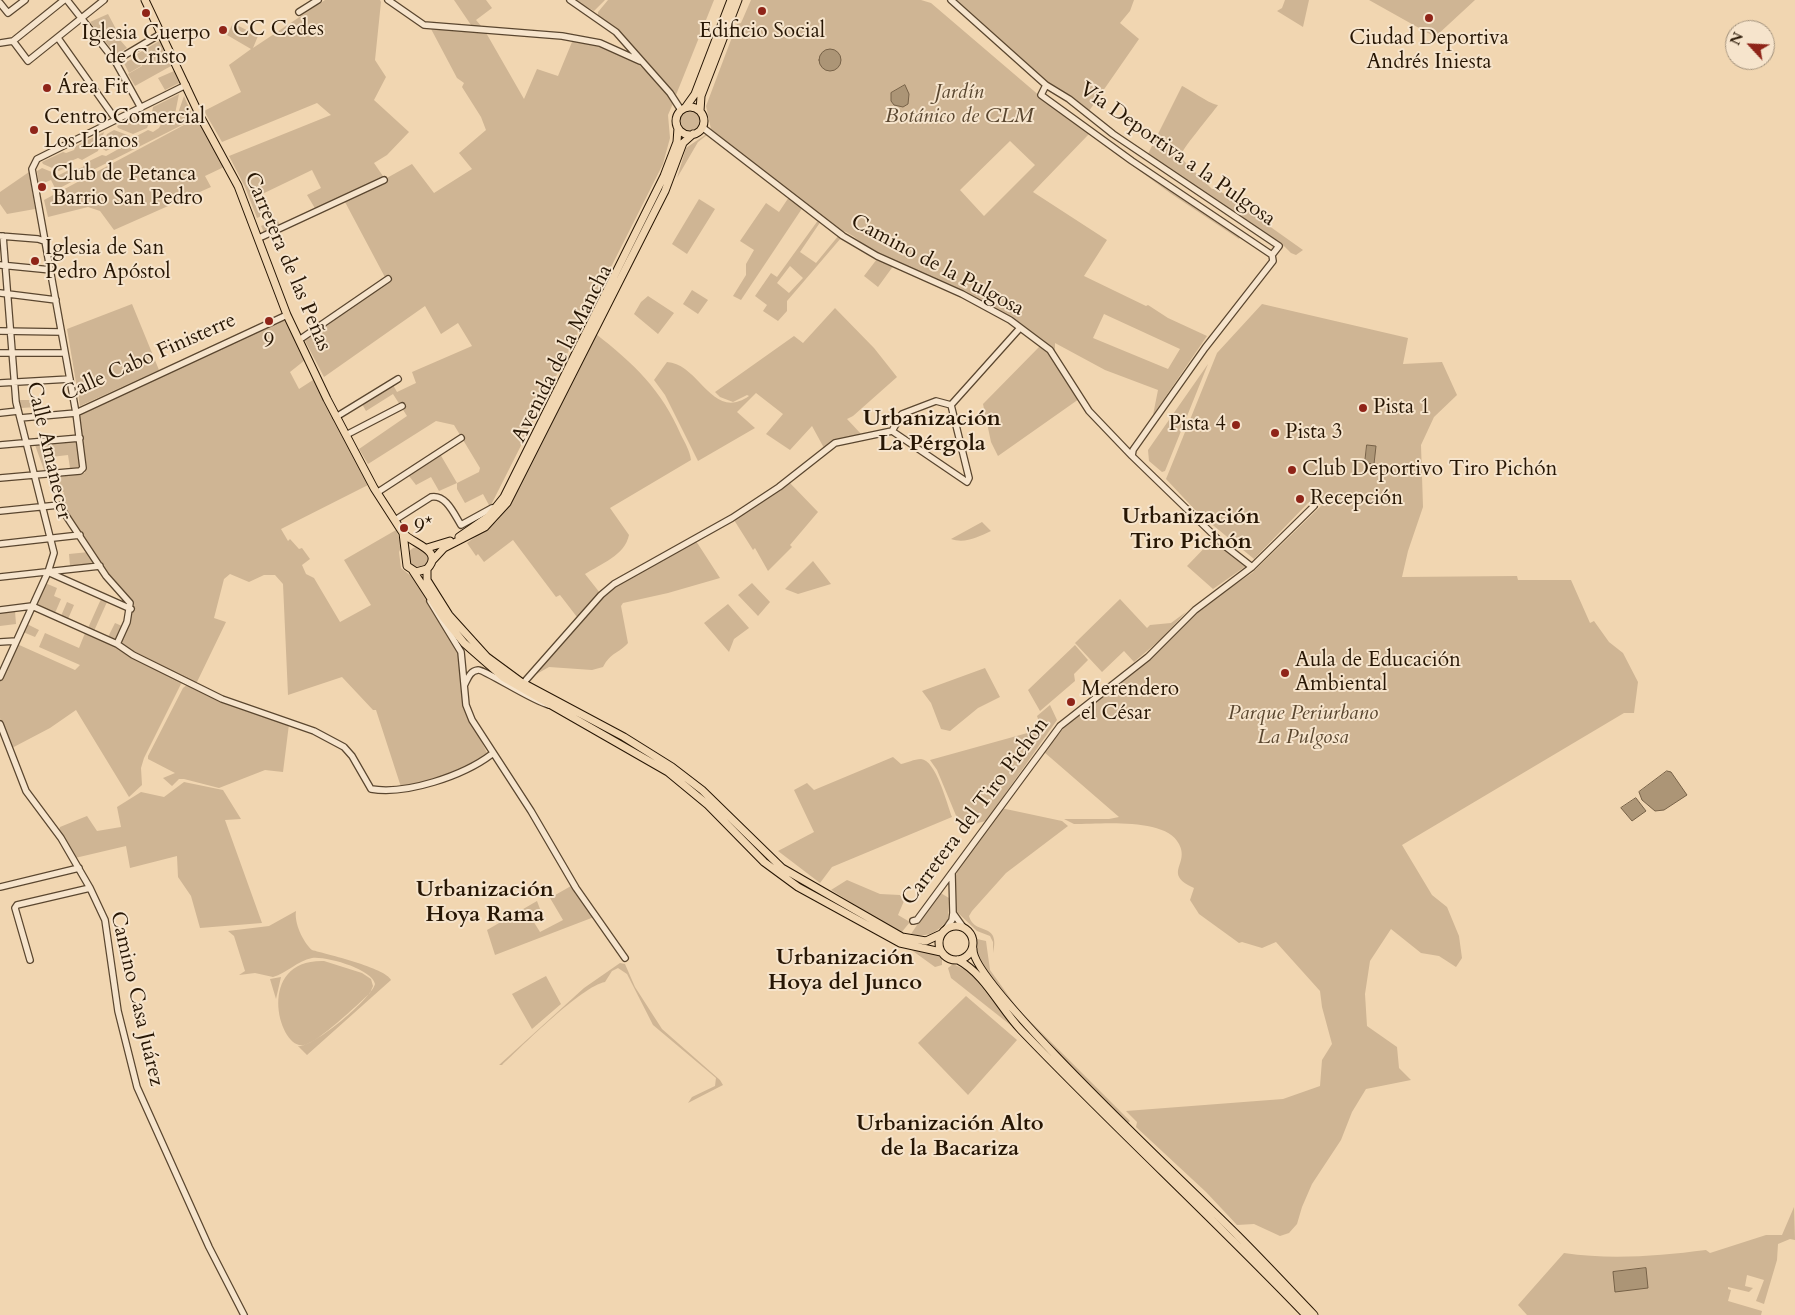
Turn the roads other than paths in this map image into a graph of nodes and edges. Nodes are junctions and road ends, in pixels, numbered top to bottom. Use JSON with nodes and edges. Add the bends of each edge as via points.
{"nodes":[{"id":1,"x":66,"y":0,"type":"edge"},
{"id":2,"x":104,"y":0,"type":"edge"},
{"id":3,"x":145,"y":0,"type":"edge"},
{"id":4,"x":318,"y":0,"type":"edge"},
{"id":5,"x":388,"y":0,"type":"edge"},
{"id":6,"x":570,"y":0,"type":"edge"},
{"id":7,"x":731,"y":0,"type":"edge"},
{"id":8,"x":738,"y":0,"type":"edge"},
{"id":9,"x":951,"y":0,"type":"edge"},
{"id":10,"x":0,"y":1,"type":"edge"},
{"id":11,"x":22,"y":1,"type":"edge"},
{"id":12,"x":299,"y":12,"type":"dead end"},
{"id":13,"x":81,"y":18,"type":"junction"},
{"id":14,"x":162,"y":33,"type":"junction"},
{"id":15,"x":58,"y":38,"type":"junction"},
{"id":16,"x":13,"y":41,"type":"junction"},
{"id":17,"x":0,"y":43,"type":"edge"},
{"id":18,"x":115,"y":61,"type":"junction"},
{"id":19,"x":640,"y":61,"type":"junction"},
{"id":20,"x":1046,"y":84,"type":"junction"},
{"id":21,"x":186,"y":85,"type":"junction"},
{"id":22,"x":141,"y":108,"type":"junction"},
{"id":23,"x":683,"y":109,"type":"junction"},
{"id":24,"x":700,"y":111,"type":"junction"},
{"id":25,"x":116,"y":120,"type":"junction"},
{"id":26,"x":702,"y":127,"type":"junction"},
{"id":27,"x":678,"y":128,"type":"junction"},
{"id":28,"x":693,"y":134,"type":"junction"},
{"id":29,"x":384,"y":180,"type":"dead end"},
{"id":30,"x":2,"y":236,"type":"edge"},
{"id":31,"x":259,"y":238,"type":"junction"},
{"id":32,"x":44,"y":242,"type":"junction"},
{"id":33,"x":1272,"y":255,"type":"junction"},
{"id":34,"x":3,"y":266,"type":"edge"},
{"id":35,"x":50,"y":270,"type":"junction"},
{"id":36,"x":388,"y":279,"type":"dead end"},
{"id":37,"x":0,"y":293,"type":"edge"},
{"id":38,"x":8,"y":294,"type":"junction"},
{"id":39,"x":56,"y":300,"type":"junction"},
{"id":40,"x":287,"y":314,"type":"junction"},
{"id":41,"x":1020,"y":328,"type":"junction"},
{"id":42,"x":0,"y":331,"type":"edge"},
{"id":43,"x":11,"y":332,"type":"junction"},
{"id":44,"x":62,"y":332,"type":"junction"},
{"id":45,"x":299,"y":340,"type":"junction"},
{"id":46,"x":0,"y":353,"type":"edge"},
{"id":47,"x":13,"y":353,"type":"junction"},
{"id":48,"x":65,"y":353,"type":"junction"},
{"id":49,"x":70,"y":379,"type":"junction"},
{"id":50,"x":398,"y":379,"type":"dead end"},
{"id":51,"x":14,"y":382,"type":"junction"},
{"id":52,"x":0,"y":383,"type":"edge"},
{"id":53,"x":951,"y":405,"type":"junction"},
{"id":54,"x":402,"y":406,"type":"dead end"},
{"id":55,"x":18,"y":411,"type":"junction"},
{"id":56,"x":76,"y":412,"type":"junction"},
{"id":57,"x":0,"y":413,"type":"edge"},
{"id":58,"x":336,"y":417,"type":"junction"},
{"id":59,"x":20,"y":418,"type":"junction"},
{"id":60,"x":892,"y":431,"type":"junction"},
{"id":61,"x":346,"y":435,"type":"junction"},
{"id":62,"x":80,"y":438,"type":"junction"},
{"id":63,"x":461,"y":438,"type":"dead end"},
{"id":64,"x":26,"y":443,"type":"junction"},
{"id":65,"x":0,"y":445,"type":"edge"},
{"id":66,"x":1132,"y":456,"type":"junction"},
{"id":67,"x":34,"y":474,"type":"junction"},
{"id":68,"x":0,"y":478,"type":"edge"},
{"id":69,"x":378,"y":492,"type":"junction"},
{"id":70,"x":1314,"y":506,"type":"dead end"},
{"id":71,"x":42,"y":507,"type":"junction"},
{"id":72,"x":492,"y":508,"type":"dead end"},
{"id":73,"x":0,"y":511,"type":"edge"},
{"id":74,"x":395,"y":520,"type":"junction"},
{"id":75,"x":403,"y":533,"type":"junction"},
{"id":76,"x":80,"y":535,"type":"junction"},
{"id":77,"x":50,"y":538,"type":"junction"},
{"id":78,"x":0,"y":544,"type":"edge"},
{"id":79,"x":432,"y":547,"type":"junction"},
{"id":80,"x":405,"y":555,"type":"junction"},
{"id":81,"x":432,"y":561,"type":"junction"},
{"id":82,"x":100,"y":566,"type":"junction"},
{"id":83,"x":1252,"y":567,"type":"junction"},
{"id":84,"x":427,"y":569,"type":"junction"},
{"id":85,"x":413,"y":571,"type":"junction"},
{"id":86,"x":48,"y":572,"type":"junction"},
{"id":87,"x":0,"y":577,"type":"edge"},
{"id":88,"x":425,"y":590,"type":"junction"},
{"id":89,"x":32,"y":606,"type":"junction"},
{"id":90,"x":131,"y":609,"type":"junction"},
{"id":91,"x":0,"y":610,"type":"edge"},
{"id":92,"x":16,"y":641,"type":"junction"},
{"id":93,"x":0,"y":642,"type":"edge"},
{"id":94,"x":117,"y":644,"type":"junction"},
{"id":95,"x":0,"y":677,"type":"edge"},
{"id":96,"x":526,"y":680,"type":"dead end"},
{"id":97,"x":465,"y":694,"type":"junction"},
{"id":98,"x":550,"y":706,"type":"junction"},
{"id":99,"x":0,"y":724,"type":"edge"},
{"id":100,"x":492,"y":754,"type":"junction"},
{"id":101,"x":79,"y":868,"type":"junction"},
{"id":102,"x":954,"y":869,"type":"junction"},
{"id":103,"x":0,"y":887,"type":"edge"},
{"id":104,"x":90,"y":888,"type":"junction"},
{"id":105,"x":949,"y":889,"type":"junction"},
{"id":106,"x":939,"y":890,"type":"junction"},
{"id":107,"x":953,"y":913,"type":"junction"},
{"id":108,"x":913,"y":921,"type":"dead end"},
{"id":109,"x":963,"y":927,"type":"junction"},
{"id":110,"x":943,"y":932,"type":"junction"},
{"id":111,"x":973,"y":948,"type":"junction"},
{"id":112,"x":941,"y":952,"type":"junction"},
{"id":113,"x":625,"y":958,"type":"dead end"},
{"id":114,"x":30,"y":960,"type":"dead end"},
{"id":115,"x":958,"y":960,"type":"junction"},
{"id":116,"x":244,"y":1315,"type":"edge"},
{"id":117,"x":1306,"y":1315,"type":"edge"},
{"id":118,"x":1314,"y":1315,"type":"edge"}],
"edges":[{"from":1,"to":13,"type":"street"},
{"from":1,"to":16,"type":"street"},
{"from":2,"to":13,"type":"street"},
{"from":3,"to":14,"type":"main road","name":"Carretera de las Peñas"},
{"from":4,"to":12,"type":"street"},
{"from":5,"to":19,"type":"street","via":[[424,25],[562,36],[600,43]]},
{"from":6,"to":19,"type":"street","via":[[616,32]]},
{"from":7,"to":23,"type":"main road","via":[[696,90]]},
{"from":8,"to":24,"type":"main road","via":[[701,96]]},
{"from":9,"to":20,"type":"street","name":"Vía Deportiva a la Pulgosa"},
{"from":10,"to":11,"type":"street","via":[[8,13]]},
{"from":13,"to":15,"type":"street"},
{"from":13,"to":18,"type":"street"},
{"from":14,"to":18,"type":"street"},
{"from":14,"to":21,"type":"main road","name":"Carretera de las Peñas"},
{"from":15,"to":16,"type":"street","via":[[28,61]]},
{"from":15,"to":25,"type":"street"},
{"from":16,"to":17,"type":"street"},
{"from":18,"to":22,"type":"street"},
{"from":19,"to":23,"type":"street"},
{"from":20,"to":33,"type":"street","name":"Vía Deportiva a la Pulgosa","via":[[1041,95]]},
{"from":20,"to":33,"type":"street","name":"Vía Deportiva a la Pulgosa","via":[[1279,246]]},
{"from":21,"to":22,"type":"street"},
{"from":21,"to":31,"type":"main road","name":"Carretera de las Peñas","via":[[238,186]]},
{"from":22,"to":25,"type":"street"},
{"from":23,"to":24,"type":"main road","via":[[693,107]]},
{"from":23,"to":27,"type":"main road","via":[[677,117]]},
{"from":24,"to":26,"type":"main road"},
{"from":25,"to":32,"type":"street","via":[[37,159],[33,164]]},
{"from":26,"to":28,"type":"main road"},
{"from":26,"to":41,"type":"street","name":"Camino de la Pulgosa","via":[[843,236],[877,256],[962,294]]},
{"from":27,"to":28,"type":"main road"},
{"from":27,"to":79,"type":"main road","name":"Avenida de la Mancha","via":[[677,142],[664,176],[504,497],[494,511],[463,536]]},
{"from":28,"to":79,"type":"main road","name":"Avenida de la Mancha","via":[[682,146],[665,191],[507,503],[485,527]]},
{"from":29,"to":31,"type":"street"},
{"from":30,"to":32,"type":"street"},
{"from":30,"to":34,"type":"street","name":"Calle Amanecer"},
{"from":31,"to":40,"type":"main road","name":"Carretera de las Peñas"},
{"from":32,"to":35,"type":"street"},
{"from":33,"to":66,"type":"street","name":"Vía Deportiva a la Pulgosa","via":[[1274,261],[1205,348],[1133,450]]},
{"from":34,"to":35,"type":"street"},
{"from":34,"to":38,"type":"street","name":"Calle Amanecer"},
{"from":35,"to":39,"type":"street"},
{"from":36,"to":45,"type":"street"},
{"from":37,"to":38,"type":"street"},
{"from":38,"to":39,"type":"street"},
{"from":38,"to":43,"type":"street","name":"Calle Amanecer"},
{"from":39,"to":44,"type":"street"},
{"from":40,"to":45,"type":"main road","name":"Carretera de las Peñas"},
{"from":40,"to":56,"type":"street","name":"Calle Cabo Finisterre"},
{"from":41,"to":53,"type":"street"},
{"from":41,"to":66,"type":"street","name":"Camino de la Pulgosa","via":[[1050,350],[1089,411]]},
{"from":42,"to":43,"type":"street"},
{"from":43,"to":44,"type":"street"},
{"from":43,"to":47,"type":"street","name":"Calle Amanecer"},
{"from":44,"to":48,"type":"street"},
{"from":45,"to":58,"type":"main road","name":"Carretera de las Peñas"},
{"from":46,"to":47,"type":"street"},
{"from":47,"to":48,"type":"street"},
{"from":47,"to":51,"type":"street","name":"Calle Amanecer"},
{"from":48,"to":49,"type":"street"},
{"from":49,"to":51,"type":"street"},
{"from":49,"to":56,"type":"street"},
{"from":50,"to":58,"type":"street"},
{"from":51,"to":52,"type":"street"},
{"from":51,"to":55,"type":"street","name":"Calle Amanecer"},
{"from":53,"to":60,"type":"street","via":[[936,400],[902,414]]},
{"from":53,"to":60,"type":"street","via":[[969,478],[967,482]]},
{"from":54,"to":61,"type":"street"},
{"from":55,"to":57,"type":"street"},
{"from":55,"to":59,"type":"street","name":"Calle Amanecer"},
{"from":56,"to":59,"type":"street","name":"Calle Cabo Finisterre"},
{"from":56,"to":62,"type":"street"},
{"from":58,"to":61,"type":"main road","name":"Carretera de las Peñas"},
{"from":59,"to":64,"type":"street","name":"Calle Amanecer"},
{"from":60,"to":96,"type":"street","via":[[835,443],[779,487],[732,518],[614,584],[601,594]]},
{"from":61,"to":69,"type":"main road","name":"Carretera de las Peñas"},
{"from":62,"to":64,"type":"street"},
{"from":62,"to":67,"type":"street","via":[[83,463],[80,471]]},
{"from":63,"to":69,"type":"street"},
{"from":64,"to":65,"type":"street"},
{"from":64,"to":67,"type":"street","name":"Calle Amanecer"},
{"from":66,"to":83,"type":"street","via":[[1225,546]]},
{"from":67,"to":68,"type":"street"},
{"from":67,"to":71,"type":"street","name":"Calle Amanecer"},
{"from":69,"to":74,"type":"main road","name":"Carretera de las Peñas"},
{"from":70,"to":83,"type":"street","name":"Carretera del Tiro Pichón"},
{"from":71,"to":73,"type":"street"},
{"from":71,"to":76,"type":"street","via":[[59,505]]},
{"from":71,"to":77,"type":"street","name":"Calle Amanecer"},
{"from":72,"to":74,"type":"street","via":[[461,525],[444,500],[436,496]]},
{"from":74,"to":75,"type":"main road","name":"Carretera de las Peñas"},
{"from":75,"to":79,"type":"main road","via":[[408,539]]},
{"from":75,"to":80,"type":"main road"},
{"from":76,"to":77,"type":"street"},
{"from":76,"to":82,"type":"street"},
{"from":77,"to":78,"type":"street"},
{"from":77,"to":86,"type":"street","name":"Calle Amanecer","via":[[54,556]]},
{"from":79,"to":80,"type":"main road","via":[[412,546]]},
{"from":79,"to":81,"type":"main road","name":"Avenida de la Mancha"},
{"from":79,"to":81,"type":"main road"},
{"from":80,"to":85,"type":"main road","via":[[407,566]]},
{"from":81,"to":84,"type":"main road"},
{"from":82,"to":86,"type":"street"},
{"from":82,"to":90,"type":"street","via":[[130,603]]},
{"from":83,"to":102,"type":"street","name":"Carretera del Tiro Pichón","via":[[1195,610],[1148,657],[1060,726]]},
{"from":84,"to":85,"type":"main road"},
{"from":84,"to":110,"type":"main road","via":[[427,580],[450,615],[487,657],[521,682],[672,767],[708,796],[782,868],[902,937],[926,941]]},
{"from":85,"to":88,"type":"main road"},
{"from":86,"to":87,"type":"street"},
{"from":86,"to":89,"type":"street","name":"Calle Amanecer"},
{"from":86,"to":90,"type":"street"},
{"from":88,"to":97,"type":"street","via":[[461,652]]},
{"from":88,"to":98,"type":"main road","via":[[452,629],[483,661]]},
{"from":89,"to":91,"type":"street"},
{"from":89,"to":92,"type":"street","name":"Calle Amanecer"},
{"from":89,"to":94,"type":"street"},
{"from":90,"to":94,"type":"street"},
{"from":92,"to":93,"type":"street"},
{"from":92,"to":95,"type":"street","name":"Calle Amanecer"},
{"from":94,"to":100,"type":"street","via":[[222,699],[288,721],[344,747],[371,790],[387,792],[433,783]]},
{"from":97,"to":98,"type":"street","via":[[469,676],[480,669],[518,693]]},
{"from":97,"to":100,"type":"street","via":[[472,720]]},
{"from":98,"to":112,"type":"main road","via":[[635,751],[683,782],[764,862],[798,887],[900,943]]},
{"from":99,"to":101,"type":"street","name":"Camino Casa Juárez","via":[[26,791]]},
{"from":100,"to":113,"type":"street","via":[[531,811],[576,888]]},
{"from":101,"to":103,"type":"street"},
{"from":101,"to":104,"type":"street","name":"Camino Casa Juárez"},
{"from":102,"to":105,"type":"street"},
{"from":102,"to":106,"type":"street","name":"Carretera del Tiro Pichón"},
{"from":104,"to":114,"type":"street","via":[[17,905],[15,908]]},
{"from":104,"to":116,"type":"street","name":"Camino Casa Juárez","via":[[105,920],[118,1011],[136,1088]]},
{"from":105,"to":106,"type":"street"},
{"from":105,"to":107,"type":"street"},
{"from":106,"to":108,"type":"street","name":"Carretera del Tiro Pichón"},
{"from":107,"to":109,"type":"street"},
{"from":107,"to":110,"type":"street"},
{"from":109,"to":110,"type":"main road","via":[[953,926]]},
{"from":109,"to":111,"type":"main road","via":[[972,936]]},
{"from":110,"to":112,"type":"main road","via":[[939,942]]},
{"from":111,"to":115,"type":"main road"},
{"from":111,"to":118,"type":"main road","via":[[972,954],[978,966],[1024,1024]]},
{"from":112,"to":115,"type":"main road"},
{"from":115,"to":117,"type":"main road","via":[[973,970],[1020,1029]]}]}
